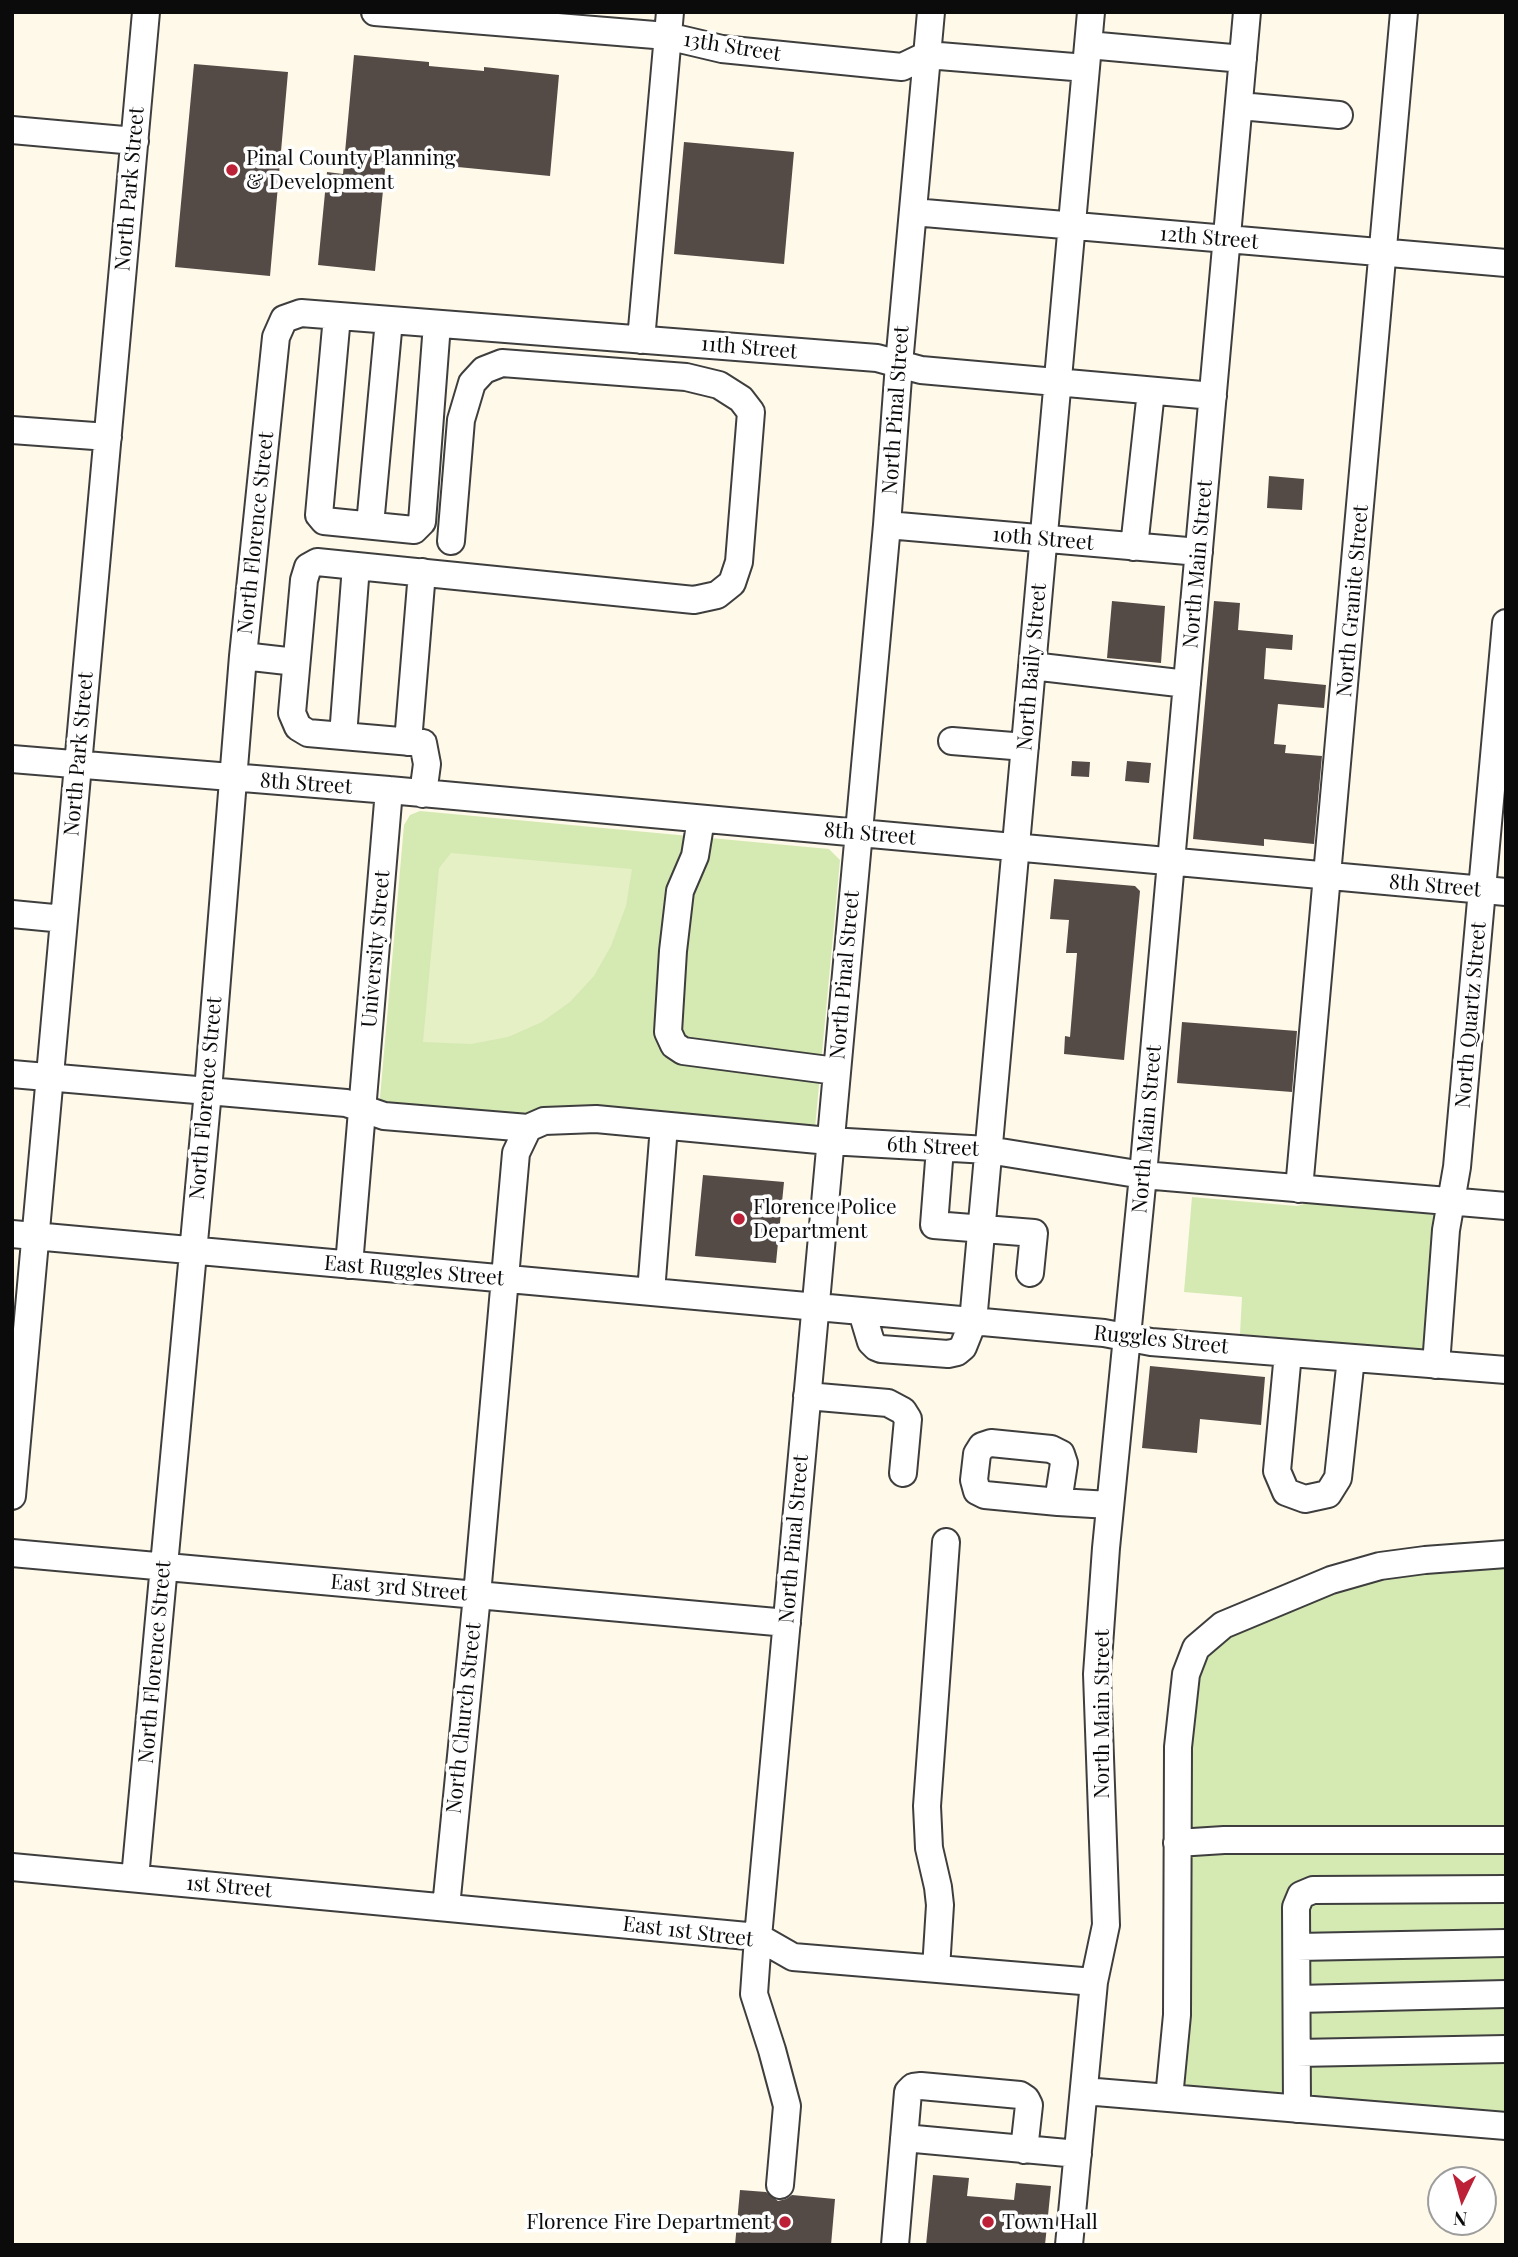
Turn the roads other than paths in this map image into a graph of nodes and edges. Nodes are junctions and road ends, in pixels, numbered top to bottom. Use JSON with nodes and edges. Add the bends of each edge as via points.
{"nodes":[{"id":1,"x":146,"y":12,"type":"edge"},
{"id":2,"x":375,"y":12,"type":"edge"},
{"id":3,"x":931,"y":12,"type":"edge"},
{"id":4,"x":1091,"y":12,"type":"edge"},
{"id":5,"x":1247,"y":12,"type":"edge"},
{"id":6,"x":1404,"y":12,"type":"edge"},
{"id":7,"x":668,"y":24,"type":"edge"},
{"id":8,"x":927,"y":55,"type":"junction"},
{"id":9,"x":1087,"y":57,"type":"junction"},
{"id":10,"x":1243,"y":59,"type":"junction"},
{"id":11,"x":1240,"y":106,"type":"junction"},
{"id":12,"x":1339,"y":115,"type":"dead end"},
{"id":13,"x":12,"y":130,"type":"edge"},
{"id":14,"x":135,"y":141,"type":"junction"},
{"id":15,"x":913,"y":212,"type":"junction"},
{"id":16,"x":1072,"y":226,"type":"junction"},
{"id":17,"x":1228,"y":239,"type":"junction"},
{"id":18,"x":1384,"y":253,"type":"junction"},
{"id":19,"x":1506,"y":263,"type":"edge"},
{"id":20,"x":337,"y":316,"type":"junction"},
{"id":21,"x":284,"y":319,"type":"joint"},
{"id":22,"x":389,"y":320,"type":"junction"},
{"id":23,"x":437,"y":324,"type":"junction"},
{"id":24,"x":641,"y":340,"type":"junction"},
{"id":25,"x":899,"y":364,"type":"junction"},
{"id":26,"x":1057,"y":382,"type":"junction"},
{"id":27,"x":1151,"y":391,"type":"junction"},
{"id":28,"x":1213,"y":396,"type":"junction"},
{"id":29,"x":12,"y":430,"type":"edge"},
{"id":30,"x":108,"y":437,"type":"junction"},
{"id":31,"x":887,"y":525,"type":"junction"},
{"id":32,"x":370,"y":526,"type":"junction"},
{"id":33,"x":1043,"y":539,"type":"junction"},
{"id":34,"x":451,"y":541,"type":"dead end"},
{"id":35,"x":1134,"y":547,"type":"junction"},
{"id":36,"x":1199,"y":552,"type":"junction"},
{"id":37,"x":356,"y":566,"type":"junction"},
{"id":38,"x":422,"y":572,"type":"junction"},
{"id":39,"x":1506,"y":623,"type":"edge"},
{"id":40,"x":243,"y":656,"type":"junction"},
{"id":41,"x":296,"y":662,"type":"junction"},
{"id":42,"x":1032,"y":666,"type":"junction"},
{"id":43,"x":1187,"y":684,"type":"junction"},
{"id":44,"x":344,"y":736,"type":"junction"},
{"id":45,"x":952,"y":741,"type":"dead end"},
{"id":46,"x":408,"y":742,"type":"junction"},
{"id":47,"x":1025,"y":747,"type":"junction"},
{"id":48,"x":12,"y":759,"type":"edge"},
{"id":49,"x":78,"y":765,"type":"junction"},
{"id":50,"x":235,"y":778,"type":"junction"},
{"id":51,"x":389,"y":790,"type":"junction"},
{"id":52,"x":422,"y":794,"type":"junction"},
{"id":53,"x":701,"y":819,"type":"junction"},
{"id":54,"x":858,"y":833,"type":"junction"},
{"id":55,"x":1016,"y":848,"type":"junction"},
{"id":56,"x":1171,"y":863,"type":"junction"},
{"id":57,"x":1328,"y":876,"type":"junction"},
{"id":58,"x":1494,"y":891,"type":"edge"},
{"id":59,"x":12,"y":914,"type":"edge"},
{"id":60,"x":64,"y":919,"type":"junction"},
{"id":61,"x":835,"y":1071,"type":"junction"},
{"id":62,"x":12,"y":1074,"type":"edge"},
{"id":63,"x":50,"y":1077,"type":"junction"},
{"id":64,"x":208,"y":1091,"type":"junction"},
{"id":65,"x":362,"y":1108,"type":"junction"},
{"id":66,"x":664,"y":1126,"type":"junction"},
{"id":67,"x":528,"y":1128,"type":"junction"},
{"id":68,"x":829,"y":1141,"type":"junction"},
{"id":69,"x":940,"y":1149,"type":"junction"},
{"id":70,"x":988,"y":1150,"type":"junction"},
{"id":71,"x":1143,"y":1175,"type":"junction"},
{"id":72,"x":1299,"y":1189,"type":"junction"},
{"id":73,"x":1451,"y":1201,"type":"junction"},
{"id":74,"x":1506,"y":1206,"type":"edge"},
{"id":75,"x":981,"y":1229,"type":"junction"},
{"id":76,"x":24,"y":1235,"type":"edge"},
{"id":77,"x":192,"y":1251,"type":"junction"},
{"id":78,"x":349,"y":1265,"type":"junction"},
{"id":79,"x":1030,"y":1273,"type":"dead end"},
{"id":80,"x":505,"y":1279,"type":"junction"},
{"id":81,"x":651,"y":1292,"type":"junction"},
{"id":82,"x":816,"y":1307,"type":"junction"},
{"id":83,"x":862,"y":1312,"type":"junction"},
{"id":84,"x":973,"y":1322,"type":"junction"},
{"id":85,"x":1128,"y":1338,"type":"junction"},
{"id":86,"x":1289,"y":1353,"type":"junction"},
{"id":87,"x":1351,"y":1358,"type":"junction"},
{"id":88,"x":1436,"y":1365,"type":"junction"},
{"id":89,"x":1506,"y":1370,"type":"edge"},
{"id":90,"x":807,"y":1396,"type":"junction"},
{"id":91,"x":903,"y":1473,"type":"dead end"},
{"id":92,"x":12,"y":1496,"type":"edge"},
{"id":93,"x":1058,"y":1502,"type":"dead end"},
{"id":94,"x":1110,"y":1505,"type":"junction"},
{"id":95,"x":946,"y":1542,"type":"dead end"},
{"id":96,"x":12,"y":1553,"type":"edge"},
{"id":97,"x":1506,"y":1554,"type":"edge"},
{"id":98,"x":164,"y":1567,"type":"junction"},
{"id":99,"x":477,"y":1595,"type":"junction"},
{"id":100,"x":787,"y":1623,"type":"junction"},
{"id":101,"x":1506,"y":1840,"type":"edge"},
{"id":102,"x":1177,"y":1843,"type":"junction"},
{"id":103,"x":12,"y":1867,"type":"edge"},
{"id":104,"x":135,"y":1878,"type":"junction"},
{"id":105,"x":1506,"y":1889,"type":"edge"},
{"id":106,"x":446,"y":1906,"type":"junction"},
{"id":107,"x":758,"y":1937,"type":"junction"},
{"id":108,"x":1506,"y":1943,"type":"edge"},
{"id":109,"x":1297,"y":1947,"type":"junction"},
{"id":110,"x":936,"y":1969,"type":"junction"},
{"id":111,"x":1094,"y":1982,"type":"junction"},
{"id":112,"x":1506,"y":1994,"type":"edge"},
{"id":113,"x":1297,"y":1999,"type":"junction"},
{"id":114,"x":1506,"y":2049,"type":"edge"},
{"id":115,"x":1297,"y":2053,"type":"junction"},
{"id":116,"x":1084,"y":2091,"type":"junction"},
{"id":117,"x":1169,"y":2098,"type":"junction"},
{"id":118,"x":1297,"y":2109,"type":"junction"},
{"id":119,"x":1506,"y":2126,"type":"edge"},
{"id":120,"x":904,"y":2138,"type":"junction"},
{"id":121,"x":1024,"y":2150,"type":"junction"},
{"id":122,"x":1078,"y":2154,"type":"junction"},
{"id":123,"x":780,"y":2185,"type":"dead end"},
{"id":124,"x":895,"y":2245,"type":"edge"},
{"id":125,"x":1069,"y":2245,"type":"edge"}],
"edges":[{"from":1,"to":14,"type":"street","name":"North Park Street"},
{"from":2,"to":7,"type":"street","name":"13th Street"},
{"from":3,"to":8,"type":"street","name":"North Pinal Street"},
{"from":4,"to":9,"type":"street","name":"North Baily Street"},
{"from":5,"to":10,"type":"street","name":"North Main Street"},
{"from":6,"to":18,"type":"street","name":"North Granite Street"},
{"from":7,"to":8,"type":"street","name":"13th Street","via":[[722,49],[902,67]]},
{"from":7,"to":24,"type":"street"},
{"from":8,"to":9,"type":"street","name":"13th Street"},
{"from":8,"to":15,"type":"street","name":"North Pinal Street"},
{"from":9,"to":10,"type":"street","name":"13th Street"},
{"from":9,"to":16,"type":"street","name":"North Baily Street"},
{"from":10,"to":11,"type":"street","name":"North Main Street"},
{"from":11,"to":12,"type":"street"},
{"from":11,"to":17,"type":"street","name":"North Main Street"},
{"from":13,"to":14,"type":"street"},
{"from":14,"to":30,"type":"street","name":"North Park Street"},
{"from":15,"to":16,"type":"street","name":"12th Street"},
{"from":15,"to":25,"type":"street","name":"North Pinal Street"},
{"from":16,"to":17,"type":"street","name":"12th Street"},
{"from":16,"to":26,"type":"street","name":"North Baily Street"},
{"from":17,"to":18,"type":"street","name":"12th Street"},
{"from":17,"to":28,"type":"street","name":"North Main Street"},
{"from":18,"to":19,"type":"street","name":"12th Street"},
{"from":18,"to":57,"type":"street","name":"North Granite Street"},
{"from":20,"to":21,"type":"street","name":"11th Street","via":[[301,313]]},
{"from":20,"to":22,"type":"street","name":"11th Street"},
{"from":20,"to":32,"type":"street","via":[[319,515],[324,522]]},
{"from":21,"to":40,"type":"street","name":"North Florence Street","via":[[276,337]]},
{"from":22,"to":23,"type":"street","name":"11th Street"},
{"from":22,"to":32,"type":"street"},
{"from":23,"to":24,"type":"street","name":"11th Street"},
{"from":23,"to":32,"type":"street","via":[[422,522],[414,530]]},
{"from":24,"to":25,"type":"street","name":"11th Street","via":[[877,358]]},
{"from":25,"to":26,"type":"street","name":"11th Street"},
{"from":25,"to":31,"type":"street","name":"North Pinal Street"},
{"from":26,"to":27,"type":"street","name":"11th Street"},
{"from":26,"to":33,"type":"street","name":"North Baily Street"},
{"from":27,"to":28,"type":"street","name":"11th Street"},
{"from":27,"to":35,"type":"street"},
{"from":28,"to":36,"type":"street","name":"North Main Street"},
{"from":29,"to":30,"type":"street"},
{"from":30,"to":49,"type":"street","name":"North Park Street"},
{"from":31,"to":33,"type":"street","name":"10th Street"},
{"from":31,"to":54,"type":"street","name":"North Pinal Street"},
{"from":33,"to":35,"type":"street","name":"10th Street"},
{"from":33,"to":42,"type":"street","name":"North Baily Street"},
{"from":34,"to":38,"type":"street","via":[[461,420],[472,383],[484,370],[502,363],[686,377],[719,386],[741,399],[751,412],[739,562],[733,583],[717,595],[694,600]]},
{"from":35,"to":36,"type":"street","name":"10th Street"},
{"from":36,"to":43,"type":"street","name":"North Main Street"},
{"from":37,"to":38,"type":"street"},
{"from":37,"to":41,"type":"street","via":[[317,562],[307,567]]},
{"from":37,"to":44,"type":"street"},
{"from":38,"to":46,"type":"street"},
{"from":39,"to":58,"type":"street","name":"North Quartz Street"},
{"from":40,"to":41,"type":"street"},
{"from":40,"to":50,"type":"street","name":"North Florence Street"},
{"from":41,"to":44,"type":"street","via":[[292,713],[299,727],[308,733]]},
{"from":42,"to":43,"type":"street"},
{"from":42,"to":47,"type":"street","name":"North Baily Street"},
{"from":43,"to":56,"type":"street","name":"North Main Street"},
{"from":44,"to":46,"type":"street"},
{"from":45,"to":47,"type":"street"},
{"from":46,"to":52,"type":"street","via":[[423,743],[427,764]]},
{"from":47,"to":55,"type":"street","name":"North Baily Street"},
{"from":48,"to":49,"type":"street","name":"8th Street"},
{"from":49,"to":50,"type":"street","name":"8th Street"},
{"from":49,"to":60,"type":"street","name":"North Park Street"},
{"from":50,"to":51,"type":"street","name":"8th Street"},
{"from":50,"to":64,"type":"street","name":"North Florence Street"},
{"from":51,"to":52,"type":"street","name":"8th Street"},
{"from":51,"to":65,"type":"street","name":"University Street"},
{"from":52,"to":53,"type":"street","name":"8th Street"},
{"from":53,"to":54,"type":"street","name":"8th Street"},
{"from":53,"to":61,"type":"street","via":[[695,856],[680,891],[668,1032],[674,1045],[683,1051]]},
{"from":54,"to":55,"type":"street","name":"8th Street"},
{"from":54,"to":61,"type":"street","name":"North Pinal Street"},
{"from":55,"to":56,"type":"street","name":"8th Street"},
{"from":55,"to":70,"type":"street","name":"North Baily Street"},
{"from":56,"to":57,"type":"street","name":"8th Street"},
{"from":56,"to":71,"type":"street","name":"North Main Street"},
{"from":57,"to":58,"type":"street","name":"8th Street"},
{"from":57,"to":72,"type":"street","name":"North Granite Street"},
{"from":58,"to":73,"type":"street","name":"North Quartz Street"},
{"from":59,"to":60,"type":"street"},
{"from":60,"to":63,"type":"street","name":"North Park Street"},
{"from":61,"to":68,"type":"street","name":"North Pinal Street"},
{"from":62,"to":63,"type":"street","name":"6th Street"},
{"from":63,"to":64,"type":"street","name":"6th Street"},
{"from":63,"to":76,"type":"street","name":"North Park Street"},
{"from":64,"to":65,"type":"street","name":"6th Street"},
{"from":64,"to":77,"type":"street","name":"North Florence Street"},
{"from":65,"to":67,"type":"street","name":"6th Street","via":[[384,1116]]},
{"from":65,"to":78,"type":"street","name":"University Street"},
{"from":66,"to":67,"type":"street","name":"6th Street","via":[[596,1119],[544,1121]]},
{"from":66,"to":68,"type":"street","name":"6th Street"},
{"from":66,"to":81,"type":"street"},
{"from":67,"to":80,"type":"street","name":"North Church Street","via":[[516,1153]]},
{"from":68,"to":69,"type":"street","name":"6th Street"},
{"from":68,"to":82,"type":"street","name":"North Pinal Street"},
{"from":69,"to":70,"type":"street","name":"6th Street"},
{"from":69,"to":75,"type":"street","via":[[934,1225]]},
{"from":70,"to":71,"type":"street","name":"6th Street"},
{"from":70,"to":75,"type":"street","name":"North Baily Street"},
{"from":71,"to":72,"type":"street","name":"6th Street"},
{"from":71,"to":85,"type":"street","name":"North Main Street"},
{"from":72,"to":73,"type":"street","name":"6th Street"},
{"from":73,"to":74,"type":"street","name":"6th Street"},
{"from":73,"to":88,"type":"street","name":"North Quartz Street"},
{"from":75,"to":79,"type":"street","via":[[1034,1233]]},
{"from":75,"to":84,"type":"street","name":"North Baily Street"},
{"from":76,"to":77,"type":"street","name":"East Ruggles Street"},
{"from":76,"to":92,"type":"street","name":"North Park Street"},
{"from":77,"to":78,"type":"street","name":"East Ruggles Street"},
{"from":77,"to":98,"type":"street","name":"North Florence Street"},
{"from":78,"to":80,"type":"street","name":"East Ruggles Street"},
{"from":80,"to":81,"type":"street","name":"East Ruggles Street"},
{"from":80,"to":99,"type":"street","name":"North Church Street"},
{"from":81,"to":82,"type":"street","name":"East Ruggles Street"},
{"from":82,"to":83,"type":"street","name":"Ruggles Street"},
{"from":82,"to":90,"type":"street","name":"North Pinal Street"},
{"from":83,"to":84,"type":"street","name":"Ruggles Street"},
{"from":83,"to":84,"type":"street","via":[[871,1342],[881,1349],[957,1352]]},
{"from":84,"to":85,"type":"street","name":"Ruggles Street"},
{"from":85,"to":86,"type":"street","name":"Ruggles Street"},
{"from":85,"to":94,"type":"street","name":"North Main Street"},
{"from":86,"to":87,"type":"street","name":"Ruggles Street"},
{"from":86,"to":87,"type":"street","via":[[1277,1471],[1286,1492],[1305,1499],[1328,1494],[1338,1478]]},
{"from":87,"to":88,"type":"street","name":"Ruggles Street"},
{"from":88,"to":89,"type":"street","name":"Ruggles Street"},
{"from":90,"to":91,"type":"street","via":[[888,1403],[903,1411],[908,1419]]},
{"from":90,"to":100,"type":"street","name":"North Pinal Street"},
{"from":93,"to":94,"type":"street"},
{"from":94,"to":111,"type":"street","name":"North Main Street","via":[[1097,1674],[1106,1925]]},
{"from":95,"to":110,"type":"street","via":[[927,1806],[940,1905]]},
{"from":96,"to":98,"type":"street","name":"East 3rd Street"},
{"from":97,"to":102,"type":"street","via":[[1380,1566],[1331,1580],[1223,1625],[1205,1640],[1189,1663],[1181,1706]]},
{"from":98,"to":99,"type":"street","name":"East 3rd Street"},
{"from":98,"to":104,"type":"street","name":"North Florence Street"},
{"from":99,"to":100,"type":"street","name":"East 3rd Street"},
{"from":99,"to":106,"type":"street","name":"North Church Street"},
{"from":100,"to":107,"type":"street","name":"North Pinal Street"},
{"from":101,"to":102,"type":"street"},
{"from":102,"to":117,"type":"street","via":[[1177,2015]]},
{"from":103,"to":104,"type":"street","name":"1st Street"},
{"from":104,"to":106,"type":"street","name":"1st Street"},
{"from":105,"to":109,"type":"street","via":[[1313,1890],[1301,1895],[1296,1907]]},
{"from":106,"to":107,"type":"street","name":"East 1st Street"},
{"from":107,"to":110,"type":"street","name":"East 1st Street","via":[[793,1957]]},
{"from":107,"to":123,"type":"street","name":"North Pinal Street","via":[[754,1994],[787,2106]]},
{"from":108,"to":109,"type":"street"},
{"from":109,"to":113,"type":"street"},
{"from":110,"to":111,"type":"street","name":"East 1st Street"},
{"from":111,"to":116,"type":"street","name":"North Main Street"},
{"from":112,"to":113,"type":"street"},
{"from":113,"to":115,"type":"street"},
{"from":114,"to":115,"type":"street"},
{"from":115,"to":118,"type":"street"},
{"from":116,"to":117,"type":"street"},
{"from":116,"to":122,"type":"street","name":"North Main Street"},
{"from":117,"to":118,"type":"street"},
{"from":118,"to":119,"type":"street"},
{"from":120,"to":121,"type":"street"},
{"from":120,"to":121,"type":"street","via":[[908,2092],[921,2085],[1020,2095],[1029,2105]]},
{"from":120,"to":124,"type":"street"},
{"from":121,"to":122,"type":"street"},
{"from":122,"to":125,"type":"street","name":"North Main Street"}]}
